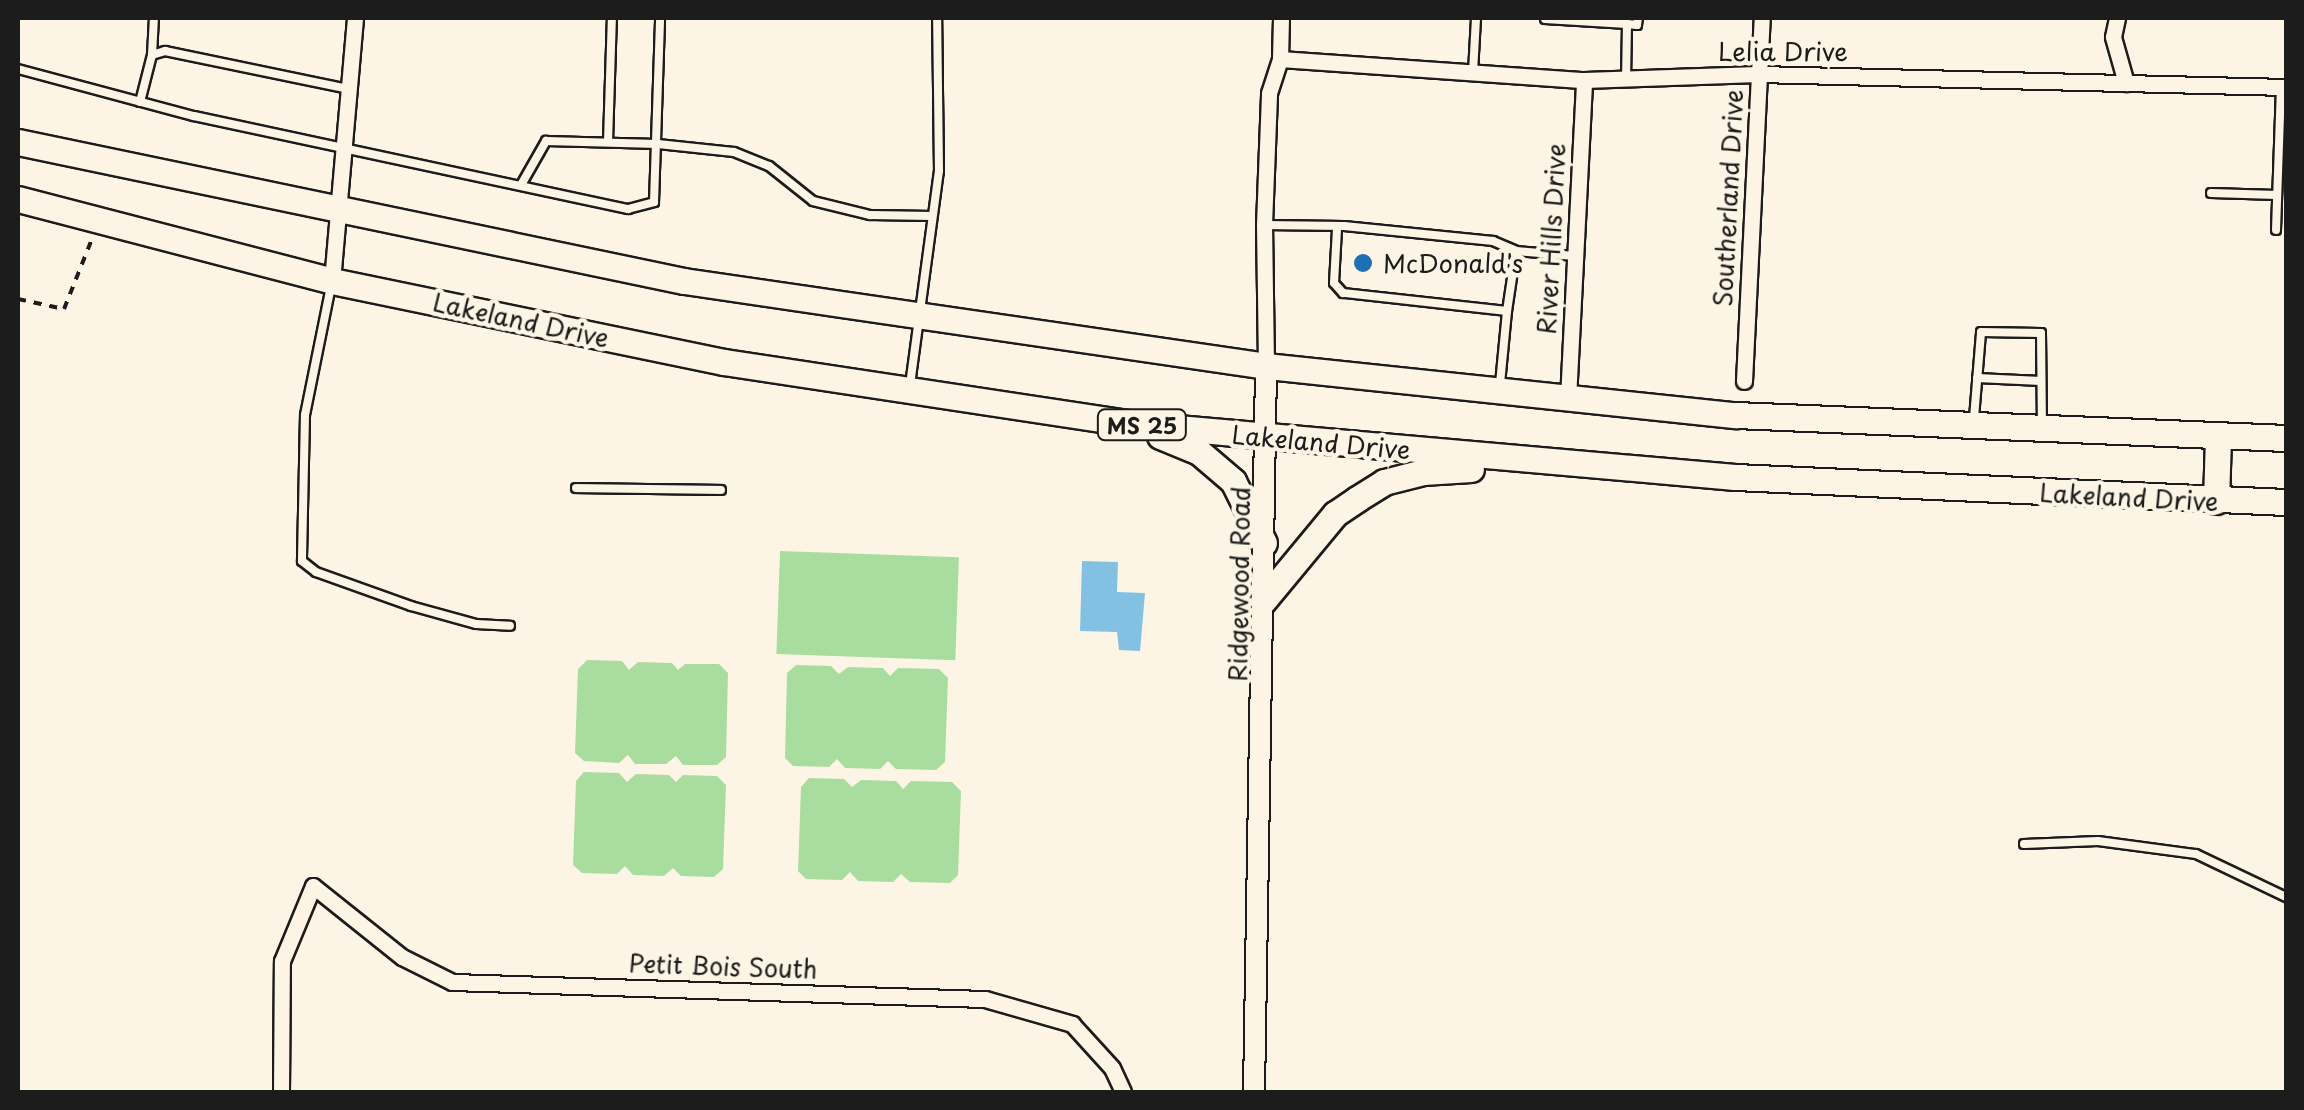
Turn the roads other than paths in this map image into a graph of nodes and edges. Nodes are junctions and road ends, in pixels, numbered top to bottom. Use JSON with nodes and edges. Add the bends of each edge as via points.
{"nodes":[{"id":1,"x":154,"y":18,"type":"edge"},
{"id":2,"x":356,"y":18,"type":"edge"},
{"id":3,"x":612,"y":18,"type":"edge"},
{"id":4,"x":660,"y":18,"type":"edge"},
{"id":5,"x":937,"y":18,"type":"edge"},
{"id":6,"x":1281,"y":18,"type":"edge"},
{"id":7,"x":1476,"y":18,"type":"edge"},
{"id":8,"x":1638,"y":18,"type":"edge"},
{"id":9,"x":1762,"y":18,"type":"edge"},
{"id":10,"x":2117,"y":18,"type":"edge"},
{"id":11,"x":1545,"y":20,"type":"edge"},
{"id":12,"x":1627,"y":24,"type":"junction"},
{"id":13,"x":152,"y":55,"type":"junction"},
{"id":14,"x":1280,"y":59,"type":"junction"},
{"id":15,"x":18,"y":69,"type":"edge"},
{"id":16,"x":1472,"y":72,"type":"junction"},
{"id":17,"x":1758,"y":74,"type":"junction"},
{"id":18,"x":1626,"y":79,"type":"junction"},
{"id":19,"x":1584,"y":80,"type":"junction"},
{"id":20,"x":2126,"y":83,"type":"junction"},
{"id":21,"x":2284,"y":87,"type":"edge"},
{"id":22,"x":349,"y":89,"type":"junction"},
{"id":23,"x":140,"y":102,"type":"junction"},
{"id":24,"x":18,"y":142,"type":"edge"},
{"id":25,"x":608,"y":142,"type":"junction"},
{"id":26,"x":658,"y":144,"type":"junction"},
{"id":27,"x":342,"y":145,"type":"junction"},
{"id":28,"x":521,"y":185,"type":"junction"},
{"id":29,"x":2211,"y":193,"type":"dead end"},
{"id":30,"x":2277,"y":194,"type":"junction"},
{"id":31,"x":18,"y":199,"type":"edge"},
{"id":32,"x":335,"y":212,"type":"junction"},
{"id":33,"x":932,"y":216,"type":"junction"},
{"id":34,"x":1264,"y":225,"type":"junction"},
{"id":35,"x":1337,"y":230,"type":"junction"},
{"id":36,"x":2276,"y":230,"type":"dead end"},
{"id":37,"x":1516,"y":251,"type":"junction"},
{"id":38,"x":1575,"y":256,"type":"junction"},
{"id":39,"x":332,"y":282,"type":"junction"},
{"id":40,"x":1506,"y":311,"type":"junction"},
{"id":41,"x":918,"y":320,"type":"junction"},
{"id":42,"x":1266,"y":366,"type":"junction"},
{"id":43,"x":1978,"y":378,"type":"junction"},
{"id":44,"x":1744,"y":381,"type":"dead end"},
{"id":45,"x":2042,"y":381,"type":"junction"},
{"id":46,"x":1500,"y":393,"type":"junction"},
{"id":47,"x":909,"y":394,"type":"junction"},
{"id":48,"x":1568,"y":399,"type":"junction"},
{"id":49,"x":1132,"y":424,"type":"junction"},
{"id":50,"x":1974,"y":429,"type":"junction"},
{"id":51,"x":2042,"y":432,"type":"junction"},
{"id":52,"x":1268,"y":438,"type":"junction"},
{"id":53,"x":2218,"y":438,"type":"junction"},
{"id":54,"x":2286,"y":438,"type":"edge"},
{"id":55,"x":1553,"y":464,"type":"junction"},
{"id":56,"x":576,"y":488,"type":"dead end"},
{"id":57,"x":720,"y":490,"type":"dead end"},
{"id":58,"x":2216,"y":502,"type":"junction"},
{"id":59,"x":2286,"y":502,"type":"edge"},
{"id":60,"x":1264,"y":543,"type":"junction"},
{"id":61,"x":1264,"y":600,"type":"junction"},
{"id":62,"x":510,"y":626,"type":"dead end"},
{"id":63,"x":2024,"y":844,"type":"dead end"},
{"id":64,"x":2286,"y":897,"type":"edge"},
{"id":65,"x":280,"y":1092,"type":"edge"},
{"id":66,"x":1122,"y":1092,"type":"edge"},
{"id":67,"x":1254,"y":1092,"type":"edge"}],
"edges":[{"from":1,"to":13,"type":"lane"},
{"from":2,"to":22,"type":"street"},
{"from":3,"to":25,"type":"lane"},
{"from":4,"to":26,"type":"lane"},
{"from":5,"to":33,"type":"lane","via":[[934,91],[941,145]]},
{"from":6,"to":14,"type":"street","name":"Ridgewood Road"},
{"from":7,"to":16,"type":"lane"},
{"from":8,"to":12,"type":"lane","via":[[1638,25]]},
{"from":9,"to":17,"type":"street","name":"Southerland Drive"},
{"from":10,"to":20,"type":"street","via":[[2113,37]]},
{"from":11,"to":12,"type":"lane"},
{"from":12,"to":18,"type":"lane"},
{"from":13,"to":22,"type":"lane","via":[[224,60]]},
{"from":13,"to":23,"type":"lane"},
{"from":14,"to":16,"type":"street","name":"Lelia Drive"},
{"from":14,"to":34,"type":"street","name":"Ridgewood Road","via":[[1269,93]]},
{"from":15,"to":23,"type":"lane"},
{"from":16,"to":19,"type":"street","name":"Lelia Drive"},
{"from":17,"to":18,"type":"street","name":"Lelia Drive"},
{"from":17,"to":20,"type":"street","name":"Lelia Drive"},
{"from":17,"to":44,"type":"street","name":"Southerland Drive"},
{"from":18,"to":19,"type":"street","name":"Lelia Drive"},
{"from":19,"to":38,"type":"street","name":"River Hills Drive"},
{"from":20,"to":21,"type":"street","name":"Lelia Drive"},
{"from":21,"to":30,"type":"lane"},
{"from":22,"to":27,"type":"street"},
{"from":23,"to":27,"type":"lane"},
{"from":24,"to":32,"type":"highway"},
{"from":25,"to":26,"type":"lane"},
{"from":25,"to":28,"type":"lane","via":[[546,141]]},
{"from":26,"to":28,"type":"lane","via":[[654,202],[628,209]]},
{"from":26,"to":33,"type":"lane","via":[[734,152],[832,206],[870,215]]},
{"from":27,"to":28,"type":"lane"},
{"from":27,"to":32,"type":"street"},
{"from":29,"to":30,"type":"lane"},
{"from":30,"to":36,"type":"lane"},
{"from":31,"to":39,"type":"highway","name":"Lakeland Drive","number":"MS 25"},
{"from":32,"to":39,"type":"street"},
{"from":32,"to":41,"type":"highway"},
{"from":33,"to":41,"type":"lane"},
{"from":34,"to":35,"type":"lane"},
{"from":34,"to":42,"type":"street","name":"Ridgewood Road"},
{"from":35,"to":37,"type":"lane","via":[[1493,241]]},
{"from":35,"to":40,"type":"lane","via":[[1334,282],[1343,294]]},
{"from":37,"to":38,"type":"lane"},
{"from":37,"to":40,"type":"lane"},
{"from":38,"to":48,"type":"street","name":"River Hills Drive"},
{"from":39,"to":47,"type":"highway","name":"Lakeland Drive","number":"MS 25"},
{"from":39,"to":62,"type":"lane","via":[[306,415],[302,561],[411,606]]},
{"from":40,"to":46,"type":"lane"},
{"from":41,"to":42,"type":"highway"},
{"from":41,"to":47,"type":"lane"},
{"from":42,"to":46,"type":"highway"},
{"from":42,"to":52,"type":"street","name":"Ridgewood Road"},
{"from":43,"to":45,"type":"lane"},
{"from":43,"to":45,"type":"lane","via":[[1981,332],[2041,333]]},
{"from":43,"to":50,"type":"lane"},
{"from":45,"to":51,"type":"lane"},
{"from":46,"to":48,"type":"highway"},
{"from":47,"to":49,"type":"highway","name":"Lakeland Drive","number":"MS 25"},
{"from":48,"to":50,"type":"highway"},
{"from":49,"to":52,"type":"highway","name":"Lakeland Drive","number":"MS 25"},
{"from":49,"to":60,"type":"highway","via":[[1216,465],[1232,481]]},
{"from":50,"to":51,"type":"highway"},
{"from":51,"to":53,"type":"highway"},
{"from":52,"to":55,"type":"highway","name":"Lakeland Drive","number":"MS 25"},
{"from":52,"to":60,"type":"street","name":"Ridgewood Road"},
{"from":53,"to":54,"type":"highway"},
{"from":53,"to":58,"type":"highway"},
{"from":55,"to":58,"type":"highway","name":"Lakeland Drive","number":"MS 25"},
{"from":55,"to":61,"type":"highway","via":[[1423,472],[1384,482],[1336,514]]},
{"from":56,"to":57,"type":"lane"},
{"from":58,"to":59,"type":"highway","name":"Lakeland Drive","number":"MS 25"},
{"from":60,"to":61,"type":"street","name":"Ridgewood Road"},
{"from":61,"to":67,"type":"street","name":"Ridgewood Road"},
{"from":63,"to":64,"type":"lane","via":[[2098,841],[2196,854]]},
{"from":65,"to":66,"type":"street","name":"Petit Bois South","via":[[282,961],[314,886],[402,957],[452,982],[985,1000],[1072,1024],[1112,1068]]}]}
